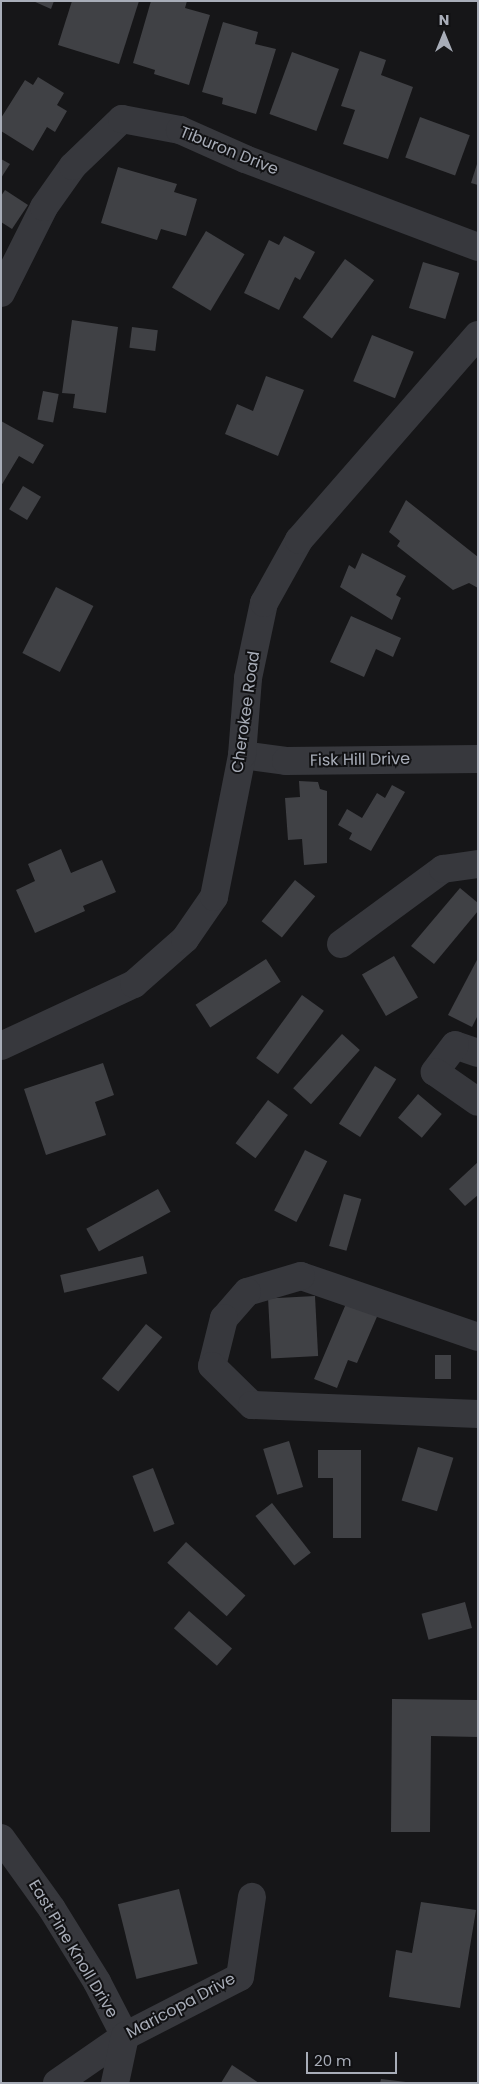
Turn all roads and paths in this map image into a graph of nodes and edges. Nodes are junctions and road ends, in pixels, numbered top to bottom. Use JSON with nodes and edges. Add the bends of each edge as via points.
{"nodes":[{"id":1,"x":478,"y":247,"type":"edge"},
{"id":2,"x":1,"y":293,"type":"edge"},
{"id":3,"x":478,"y":335,"type":"edge"},
{"id":4,"x":242,"y":755,"type":"junction"},
{"id":5,"x":478,"y":759,"type":"edge"},
{"id":6,"x":478,"y":864,"type":"edge"},
{"id":7,"x":340,"y":944,"type":"dead end"},
{"id":8,"x":1,"y":1046,"type":"edge"},
{"id":9,"x":478,"y":1053,"type":"edge"},
{"id":10,"x":478,"y":1102,"type":"edge"},
{"id":11,"x":478,"y":1337,"type":"edge"},
{"id":12,"x":478,"y":1414,"type":"edge"},
{"id":13,"x":1,"y":1838,"type":"edge"},
{"id":14,"x":252,"y":1897,"type":"dead end"},
{"id":15,"x":125,"y":2036,"type":"junction"},
{"id":16,"x":57,"y":2083,"type":"edge"},
{"id":17,"x":115,"y":2083,"type":"edge"}],
"edges":[{"from":1,"to":2,"type":"street","name":"Tiburon Drive","via":[[245,159],[180,130],[122,119],[73,166],[44,206]]},
{"from":3,"to":4,"type":"street","name":"Cherokee Road","via":[[300,540],[264,603],[248,678]]},
{"from":4,"to":5,"type":"street","name":"Fisk Hill Drive","via":[[286,761]]},
{"from":4,"to":8,"type":"street","name":"Cherokee Road","via":[[214,897],[185,938],[134,984]]},
{"from":6,"to":7,"type":"street","via":[[443,869]]},
{"from":9,"to":10,"type":"street","via":[[455,1045],[435,1072]]},
{"from":11,"to":12,"type":"street","via":[[301,1276],[247,1292],[224,1318],[212,1366],[252,1405]]},
{"from":13,"to":15,"type":"street","name":"East Pine Knoll Drive","via":[[52,1909],[97,1982]]},
{"from":14,"to":15,"type":"street","name":"Maricopa Drive","via":[[240,1977]]},
{"from":15,"to":16,"type":"street","name":"Maricopa Drive"},
{"from":15,"to":17,"type":"street"}]}
